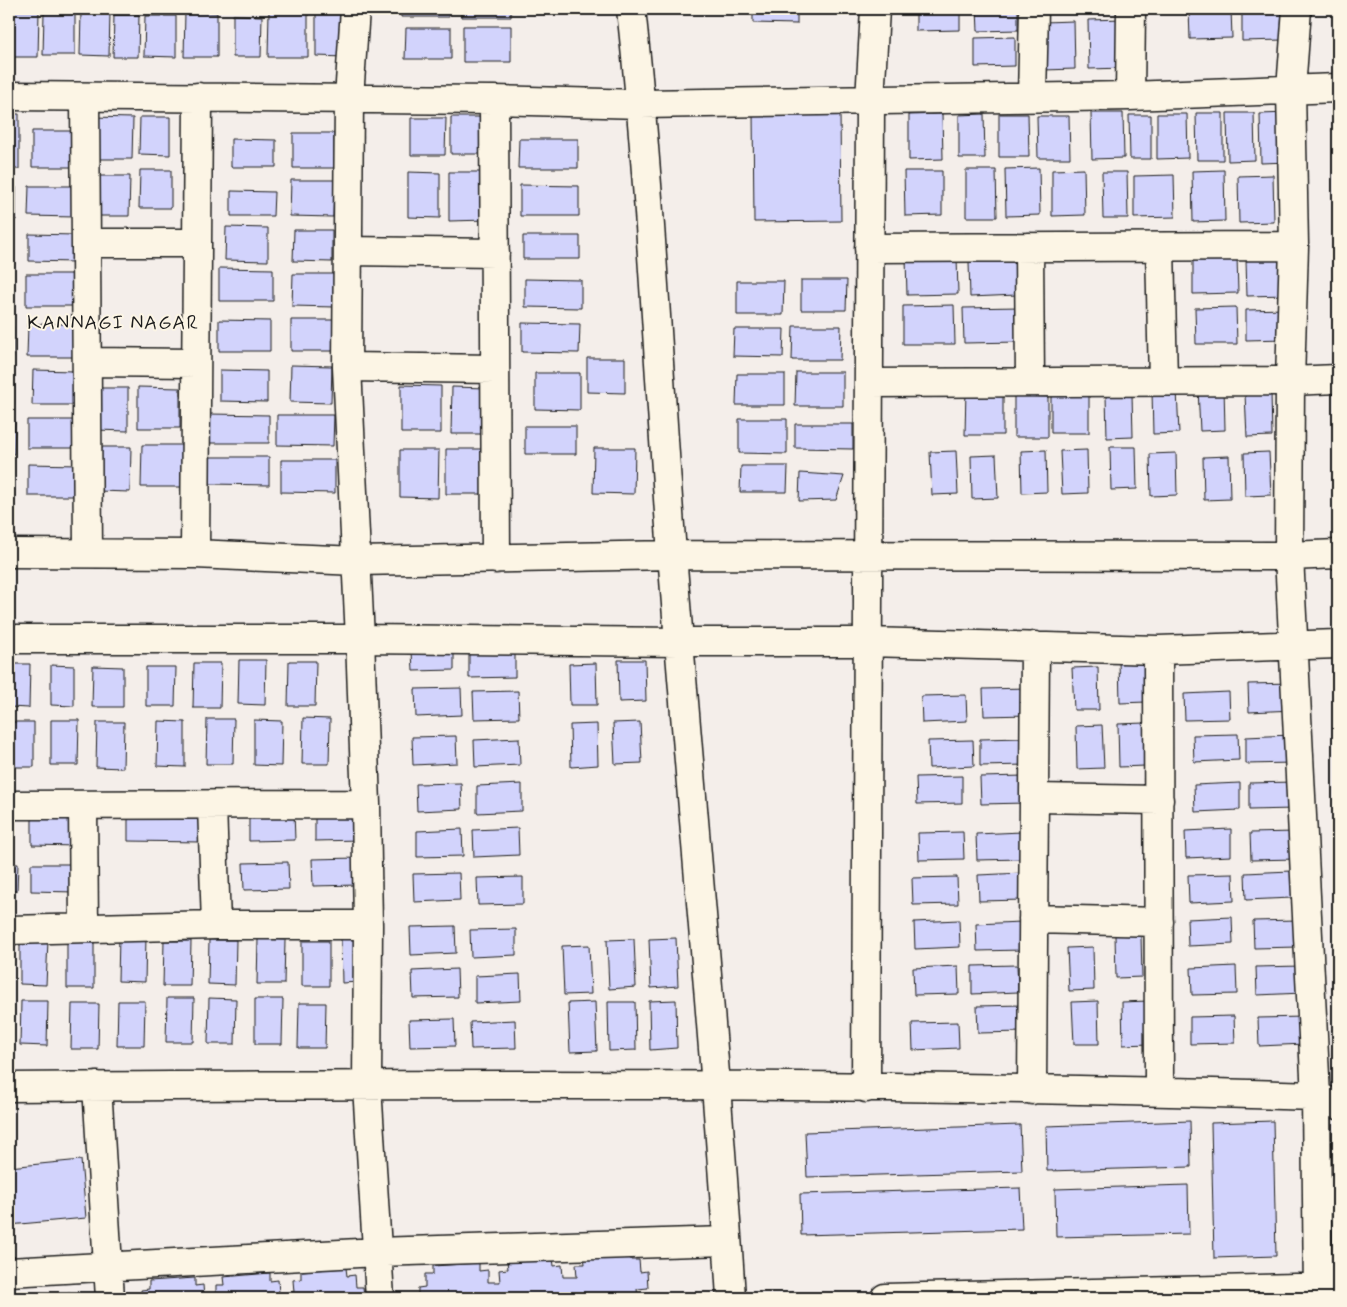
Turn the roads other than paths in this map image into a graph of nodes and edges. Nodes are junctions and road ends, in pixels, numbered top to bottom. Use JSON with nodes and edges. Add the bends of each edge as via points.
{"nodes":[{"id":1,"x":355,"y":9,"type":"edge"},
{"id":2,"x":631,"y":9,"type":"edge"},
{"id":3,"x":875,"y":9,"type":"edge"},
{"id":4,"x":1034,"y":9,"type":"edge"},
{"id":5,"x":1131,"y":9,"type":"edge"},
{"id":6,"x":1296,"y":9,"type":"edge"},
{"id":7,"x":1338,"y":88,"type":"edge"},
{"id":8,"x":1291,"y":89,"type":"junction"},
{"id":9,"x":9,"y":96,"type":"edge"},
{"id":10,"x":1130,"y":96,"type":"junction"},
{"id":11,"x":84,"y":97,"type":"junction"},
{"id":12,"x":198,"y":97,"type":"junction"},
{"id":13,"x":1032,"y":97,"type":"junction"},
{"id":14,"x":349,"y":98,"type":"junction"},
{"id":15,"x":494,"y":100,"type":"junction"},
{"id":16,"x":870,"y":101,"type":"junction"},
{"id":17,"x":642,"y":104,"type":"junction"},
{"id":18,"x":86,"y":243,"type":"junction"},
{"id":19,"x":197,"y":243,"type":"junction"},
{"id":20,"x":1294,"y":246,"type":"junction"},
{"id":21,"x":1029,"y":247,"type":"junction"},
{"id":22,"x":1160,"y":247,"type":"junction"},
{"id":23,"x":869,"y":248,"type":"junction"},
{"id":24,"x":348,"y":251,"type":"junction"},
{"id":25,"x":496,"y":253,"type":"junction"},
{"id":26,"x":87,"y":362,"type":"junction"},
{"id":27,"x":196,"y":363,"type":"junction"},
{"id":28,"x":347,"y":367,"type":"junction"},
{"id":29,"x":496,"y":369,"type":"junction"},
{"id":30,"x":1338,"y":379,"type":"edge"},
{"id":31,"x":1290,"y":381,"type":"junction"},
{"id":32,"x":1030,"y":382,"type":"junction"},
{"id":33,"x":1163,"y":382,"type":"junction"},
{"id":34,"x":869,"y":383,"type":"junction"},
{"id":35,"x":88,"y":552,"type":"junction"},
{"id":36,"x":9,"y":553,"type":"edge"},
{"id":37,"x":195,"y":554,"type":"junction"},
{"id":38,"x":1338,"y":554,"type":"edge"},
{"id":39,"x":672,"y":555,"type":"junction"},
{"id":40,"x":868,"y":555,"type":"junction"},
{"id":41,"x":1289,"y":556,"type":"junction"},
{"id":42,"x":496,"y":559,"type":"junction"},
{"id":43,"x":357,"y":561,"type":"junction"},
{"id":44,"x":9,"y":639,"type":"edge"},
{"id":45,"x":360,"y":639,"type":"junction"},
{"id":46,"x":680,"y":642,"type":"junction"},
{"id":47,"x":868,"y":642,"type":"junction"},
{"id":48,"x":1338,"y":644,"type":"edge"},
{"id":49,"x":1293,"y":645,"type":"junction"},
{"id":50,"x":1035,"y":646,"type":"junction"},
{"id":51,"x":1158,"y":650,"type":"junction"},
{"id":52,"x":1034,"y":798,"type":"junction"},
{"id":53,"x":1159,"y":800,"type":"junction"},
{"id":54,"x":366,"y":804,"type":"junction"},
{"id":55,"x":9,"y":805,"type":"edge"},
{"id":56,"x":83,"y":805,"type":"junction"},
{"id":57,"x":212,"y":805,"type":"junction"},
{"id":58,"x":1033,"y":919,"type":"junction"},
{"id":59,"x":1159,"y":922,"type":"junction"},
{"id":60,"x":216,"y":925,"type":"junction"},
{"id":61,"x":368,"y":925,"type":"junction"},
{"id":62,"x":84,"y":928,"type":"junction"},
{"id":63,"x":9,"y":930,"type":"edge"},
{"id":64,"x":717,"y":1084,"type":"junction"},
{"id":65,"x":97,"y":1086,"type":"junction"},
{"id":66,"x":367,"y":1086,"type":"junction"},
{"id":67,"x":9,"y":1087,"type":"edge"},
{"id":68,"x":866,"y":1088,"type":"junction"},
{"id":69,"x":1032,"y":1090,"type":"junction"},
{"id":70,"x":1159,"y":1091,"type":"junction"},
{"id":71,"x":1331,"y":1095,"type":"edge"},
{"id":72,"x":727,"y":1241,"type":"junction"},
{"id":73,"x":377,"y":1252,"type":"junction"},
{"id":74,"x":108,"y":1267,"type":"junction"},
{"id":75,"x":9,"y":1272,"type":"edge"},
{"id":76,"x":1325,"y":1291,"type":"edge"},
{"id":77,"x":110,"y":1298,"type":"edge"},
{"id":78,"x":380,"y":1298,"type":"edge"},
{"id":79,"x":731,"y":1298,"type":"edge"},
{"id":80,"x":885,"y":1298,"type":"edge"}],
"edges":[{"from":1,"to":14,"type":"street"},
{"from":2,"to":17,"type":"street"},
{"from":3,"to":16,"type":"street"},
{"from":4,"to":13,"type":"street"},
{"from":5,"to":10,"type":"street"},
{"from":6,"to":8,"type":"street"},
{"from":7,"to":8,"type":"street"},
{"from":8,"to":10,"type":"street"},
{"from":8,"to":20,"type":"street"},
{"from":9,"to":11,"type":"street"},
{"from":10,"to":13,"type":"street"},
{"from":11,"to":12,"type":"street"},
{"from":11,"to":18,"type":"street"},
{"from":12,"to":14,"type":"street"},
{"from":12,"to":19,"type":"street"},
{"from":13,"to":16,"type":"street"},
{"from":14,"to":15,"type":"street"},
{"from":14,"to":24,"type":"street"},
{"from":15,"to":17,"type":"street"},
{"from":15,"to":25,"type":"street"},
{"from":16,"to":17,"type":"street"},
{"from":16,"to":23,"type":"street"},
{"from":17,"to":39,"type":"street"},
{"from":18,"to":19,"type":"street"},
{"from":18,"to":26,"type":"street"},
{"from":19,"to":27,"type":"street"},
{"from":20,"to":22,"type":"street"},
{"from":20,"to":31,"type":"street"},
{"from":21,"to":22,"type":"street"},
{"from":21,"to":23,"type":"street"},
{"from":21,"to":32,"type":"street"},
{"from":22,"to":33,"type":"street"},
{"from":23,"to":34,"type":"street"},
{"from":24,"to":25,"type":"street"},
{"from":24,"to":28,"type":"street"},
{"from":25,"to":29,"type":"street"},
{"from":26,"to":27,"type":"street"},
{"from":26,"to":35,"type":"street"},
{"from":27,"to":37,"type":"street"},
{"from":28,"to":29,"type":"street"},
{"from":28,"to":43,"type":"street"},
{"from":29,"to":42,"type":"street"},
{"from":30,"to":31,"type":"street"},
{"from":31,"to":33,"type":"street"},
{"from":31,"to":41,"type":"street"},
{"from":32,"to":33,"type":"street"},
{"from":32,"to":34,"type":"street"},
{"from":34,"to":40,"type":"street"},
{"from":35,"to":36,"type":"street"},
{"from":35,"to":37,"type":"street"},
{"from":37,"to":43,"type":"street"},
{"from":38,"to":41,"type":"street"},
{"from":39,"to":40,"type":"street"},
{"from":39,"to":42,"type":"street"},
{"from":39,"to":46,"type":"street"},
{"from":40,"to":41,"type":"street"},
{"from":40,"to":47,"type":"street"},
{"from":41,"to":49,"type":"street"},
{"from":42,"to":43,"type":"street"},
{"from":43,"to":45,"type":"street"},
{"from":44,"to":45,"type":"street"},
{"from":45,"to":46,"type":"street"},
{"from":45,"to":54,"type":"street"},
{"from":46,"to":47,"type":"street"},
{"from":46,"to":64,"type":"street"},
{"from":47,"to":50,"type":"street"},
{"from":47,"to":68,"type":"street"},
{"from":48,"to":49,"type":"street"},
{"from":49,"to":51,"type":"street"},
{"from":49,"to":71,"type":"street"},
{"from":50,"to":51,"type":"street"},
{"from":50,"to":52,"type":"street"},
{"from":51,"to":53,"type":"street"},
{"from":52,"to":53,"type":"street"},
{"from":52,"to":58,"type":"street"},
{"from":53,"to":59,"type":"street"},
{"from":54,"to":57,"type":"street"},
{"from":54,"to":61,"type":"street"},
{"from":55,"to":56,"type":"street"},
{"from":56,"to":57,"type":"street"},
{"from":56,"to":62,"type":"street"},
{"from":57,"to":60,"type":"street"},
{"from":58,"to":59,"type":"street"},
{"from":58,"to":69,"type":"street"},
{"from":59,"to":70,"type":"street"},
{"from":60,"to":61,"type":"street"},
{"from":60,"to":62,"type":"street"},
{"from":61,"to":66,"type":"street"},
{"from":62,"to":63,"type":"street"},
{"from":64,"to":66,"type":"street"},
{"from":64,"to":68,"type":"street"},
{"from":64,"to":72,"type":"street"},
{"from":65,"to":66,"type":"street"},
{"from":65,"to":67,"type":"street"},
{"from":65,"to":74,"type":"street"},
{"from":66,"to":73,"type":"street"},
{"from":68,"to":69,"type":"street"},
{"from":69,"to":70,"type":"street"},
{"from":70,"to":71,"type":"street"},
{"from":71,"to":76,"type":"street"},
{"from":72,"to":73,"type":"street"},
{"from":72,"to":79,"type":"street"},
{"from":73,"to":74,"type":"street"},
{"from":73,"to":78,"type":"street"},
{"from":74,"to":75,"type":"street"},
{"from":74,"to":77,"type":"street"},
{"from":76,"to":80,"type":"street"}]}
